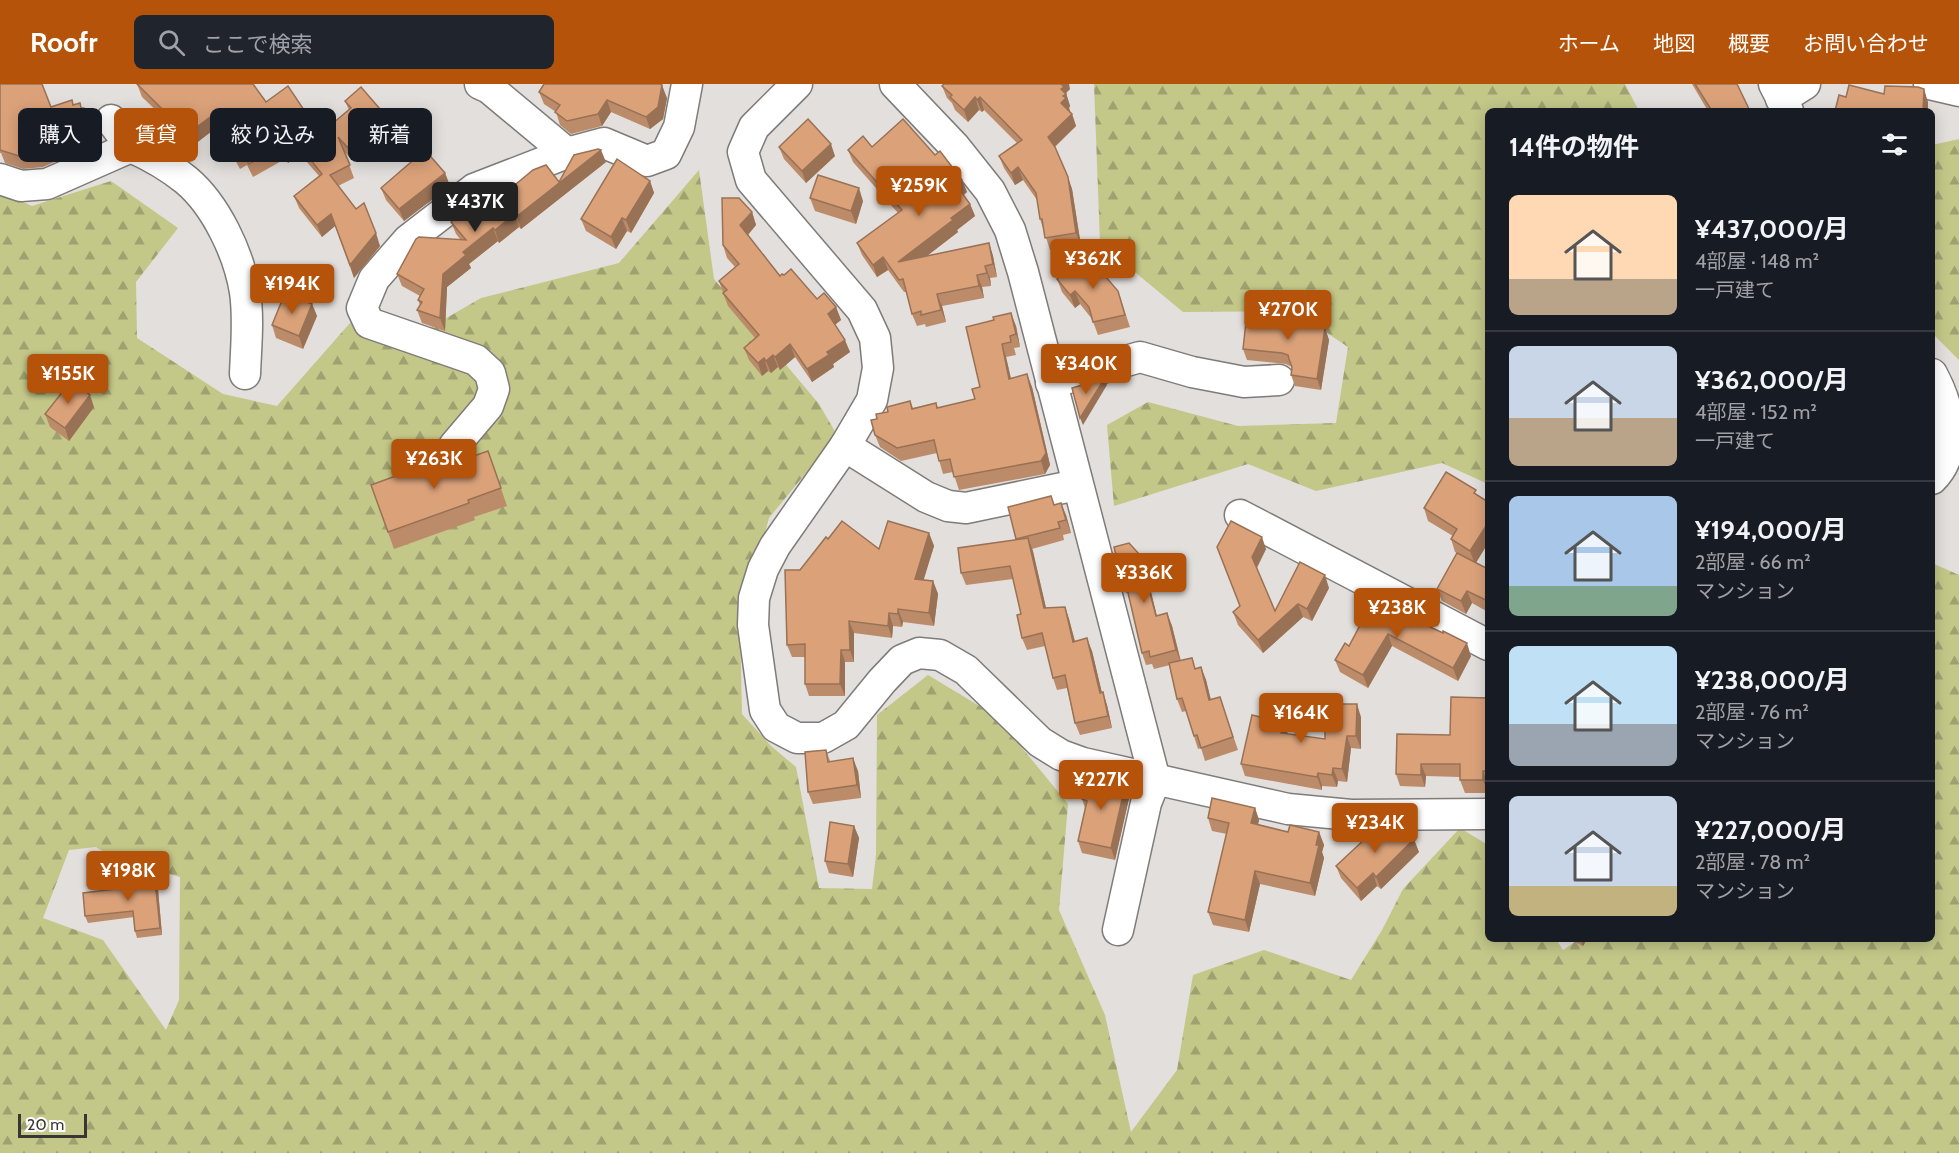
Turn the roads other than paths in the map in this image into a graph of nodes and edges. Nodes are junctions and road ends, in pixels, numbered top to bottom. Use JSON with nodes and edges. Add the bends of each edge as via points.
{"nodes":[{"id":1,"x":480,"y":84,"type":"edge"},
{"id":2,"x":687,"y":84,"type":"edge"},
{"id":3,"x":797,"y":84,"type":"edge"},
{"id":4,"x":895,"y":84,"type":"edge"},
{"id":5,"x":1929,"y":84,"type":"edge"},
{"id":6,"x":1959,"y":92,"type":"edge"},
{"id":7,"x":111,"y":120,"type":"dead end"},
{"id":8,"x":114,"y":124,"type":"edge"},
{"id":9,"x":567,"y":153,"type":"junction"},
{"id":10,"x":114,"y":154,"type":"edge"},
{"id":11,"x":162,"y":162,"type":"edge"},
{"id":12,"x":0,"y":179,"type":"edge"},
{"id":13,"x":245,"y":374,"type":"dead end"},
{"id":14,"x":1935,"y":379,"type":"edge"},
{"id":15,"x":1279,"y":380,"type":"dead end"},
{"id":16,"x":1051,"y":383,"type":"junction"},
{"id":17,"x":845,"y":446,"type":"junction"},
{"id":18,"x":452,"y":456,"type":"dead end"},
{"id":19,"x":1935,"y":477,"type":"edge"},
{"id":20,"x":1077,"y":485,"type":"junction"},
{"id":21,"x":1240,"y":515,"type":"dead end"},
{"id":22,"x":1485,"y":643,"type":"edge"},
{"id":23,"x":1155,"y":780,"type":"junction"},
{"id":24,"x":1485,"y":814,"type":"edge"},
{"id":25,"x":1118,"y":930,"type":"dead end"}],
"edges":[{"from":1,"to":9,"type":"street"},
{"from":2,"to":9,"type":"street","via":[[679,127],[666,154],[647,161],[604,143]]},
{"from":3,"to":17,"type":"street","via":[[754,127],[743,152],[751,180],[862,310],[875,338],[878,368],[872,400]]},
{"from":4,"to":16,"type":"street","via":[[955,147],[990,191],[1013,240]]},
{"from":5,"to":6,"type":"street"},
{"from":7,"to":8,"type":"street"},
{"from":9,"to":18,"type":"street","via":[[474,189],[408,240],[374,279],[362,308],[369,323],[476,360],[490,373],[494,389],[488,406],[454,446]]},
{"from":10,"to":12,"type":"street","via":[[47,184],[21,186]]},
{"from":11,"to":13,"type":"street","via":[[188,181],[211,209],[236,252],[247,318]]},
{"from":14,"to":19,"type":"street","via":[[1958,430],[1955,453]]},
{"from":15,"to":16,"type":"street","via":[[1244,382],[1140,357]]},
{"from":16,"to":20,"type":"street"},
{"from":17,"to":20,"type":"street","via":[[926,497],[948,506],[966,508]]},
{"from":17,"to":23,"type":"street","via":[[775,546],[754,598],[753,625],[765,710],[777,727],[796,738],[822,738],[846,724],[902,660],[919,653],[940,655],[966,670],[1040,742],[1061,755]]},
{"from":20,"to":23,"type":"street"},
{"from":21,"to":22,"type":"street"},
{"from":23,"to":24,"type":"street","via":[[1330,813]]},
{"from":23,"to":25,"type":"street","via":[[1146,803]]}]}
